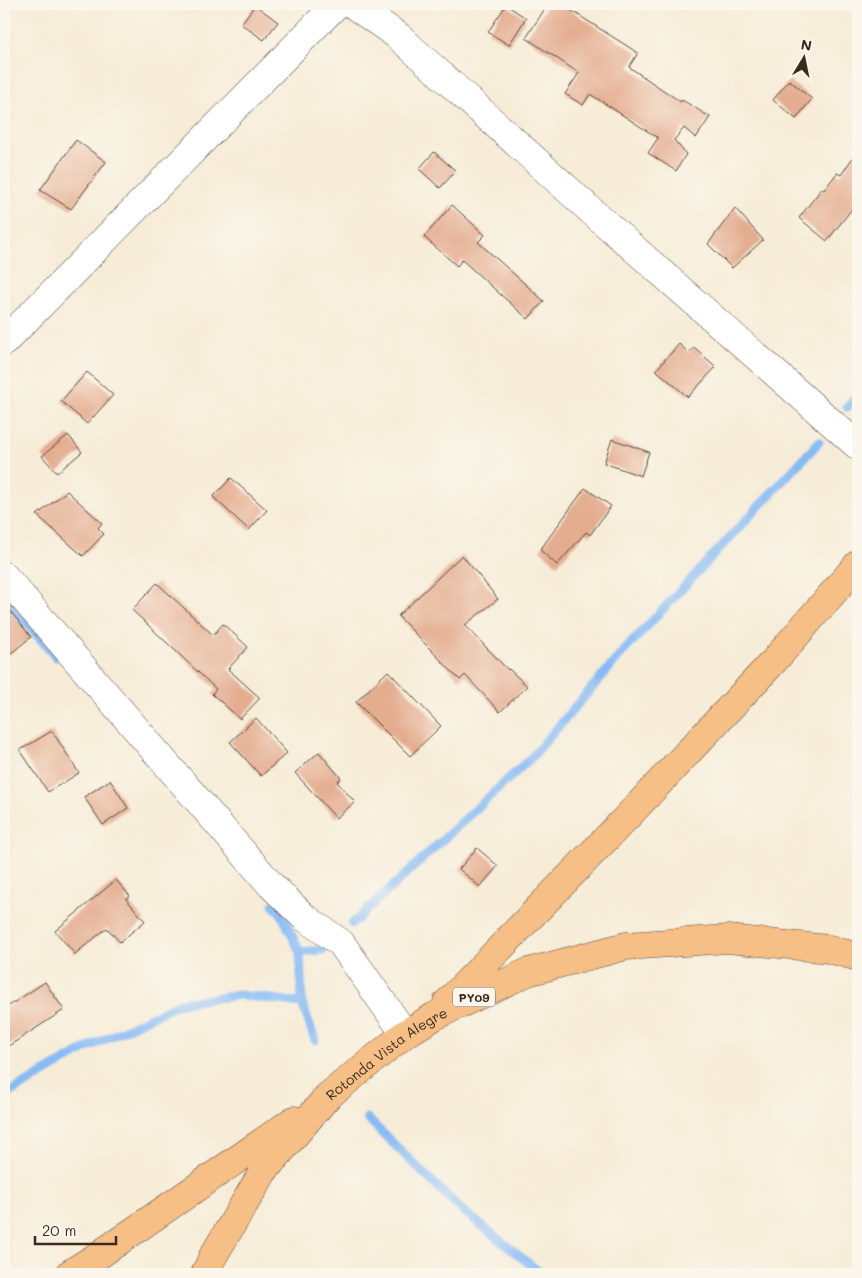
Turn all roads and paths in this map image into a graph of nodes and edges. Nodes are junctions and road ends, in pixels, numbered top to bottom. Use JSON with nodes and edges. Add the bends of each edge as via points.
{"nodes":[{"id":1,"x":337,"y":4,"type":"edge"},
{"id":2,"x":352,"y":4,"type":"edge"},
{"id":3,"x":4,"y":342,"type":"edge"},
{"id":4,"x":858,"y":446,"type":"edge"},
{"id":5,"x":858,"y":564,"type":"edge"},
{"id":6,"x":4,"y":576,"type":"edge"},
{"id":7,"x":858,"y":957,"type":"edge"},
{"id":8,"x":435,"y":1016,"type":"junction"},
{"id":9,"x":405,"y":1034,"type":"junction"},
{"id":10,"x":328,"y":1096,"type":"junction"},
{"id":11,"x":68,"y":1274,"type":"edge"},
{"id":12,"x":205,"y":1274,"type":"edge"}],
"edges":[{"from":1,"to":3,"type":"street"},
{"from":2,"to":4,"type":"street","via":[[398,36]]},
{"from":5,"to":8,"type":"highway","number":"PY09","via":[[773,662]]},
{"from":6,"to":9,"type":"street","via":[[271,885],[304,917],[341,944]]},
{"from":7,"to":8,"type":"highway","name":"Rotonda Vista Alegre","number":"PY09","via":[[830,949],[728,938],[626,946],[528,972]]},
{"from":8,"to":9,"type":"highway","name":"Rotonda Vista Alegre","number":"PY09"},
{"from":9,"to":10,"type":"highway","name":"Rotonda Vista Alegre","number":"PY09"},
{"from":10,"to":11,"type":"highway","number":"PY09"},
{"from":10,"to":12,"type":"highway","name":"Rotonda Vista Alegre","number":"PY09","via":[[263,1172]]}]}
